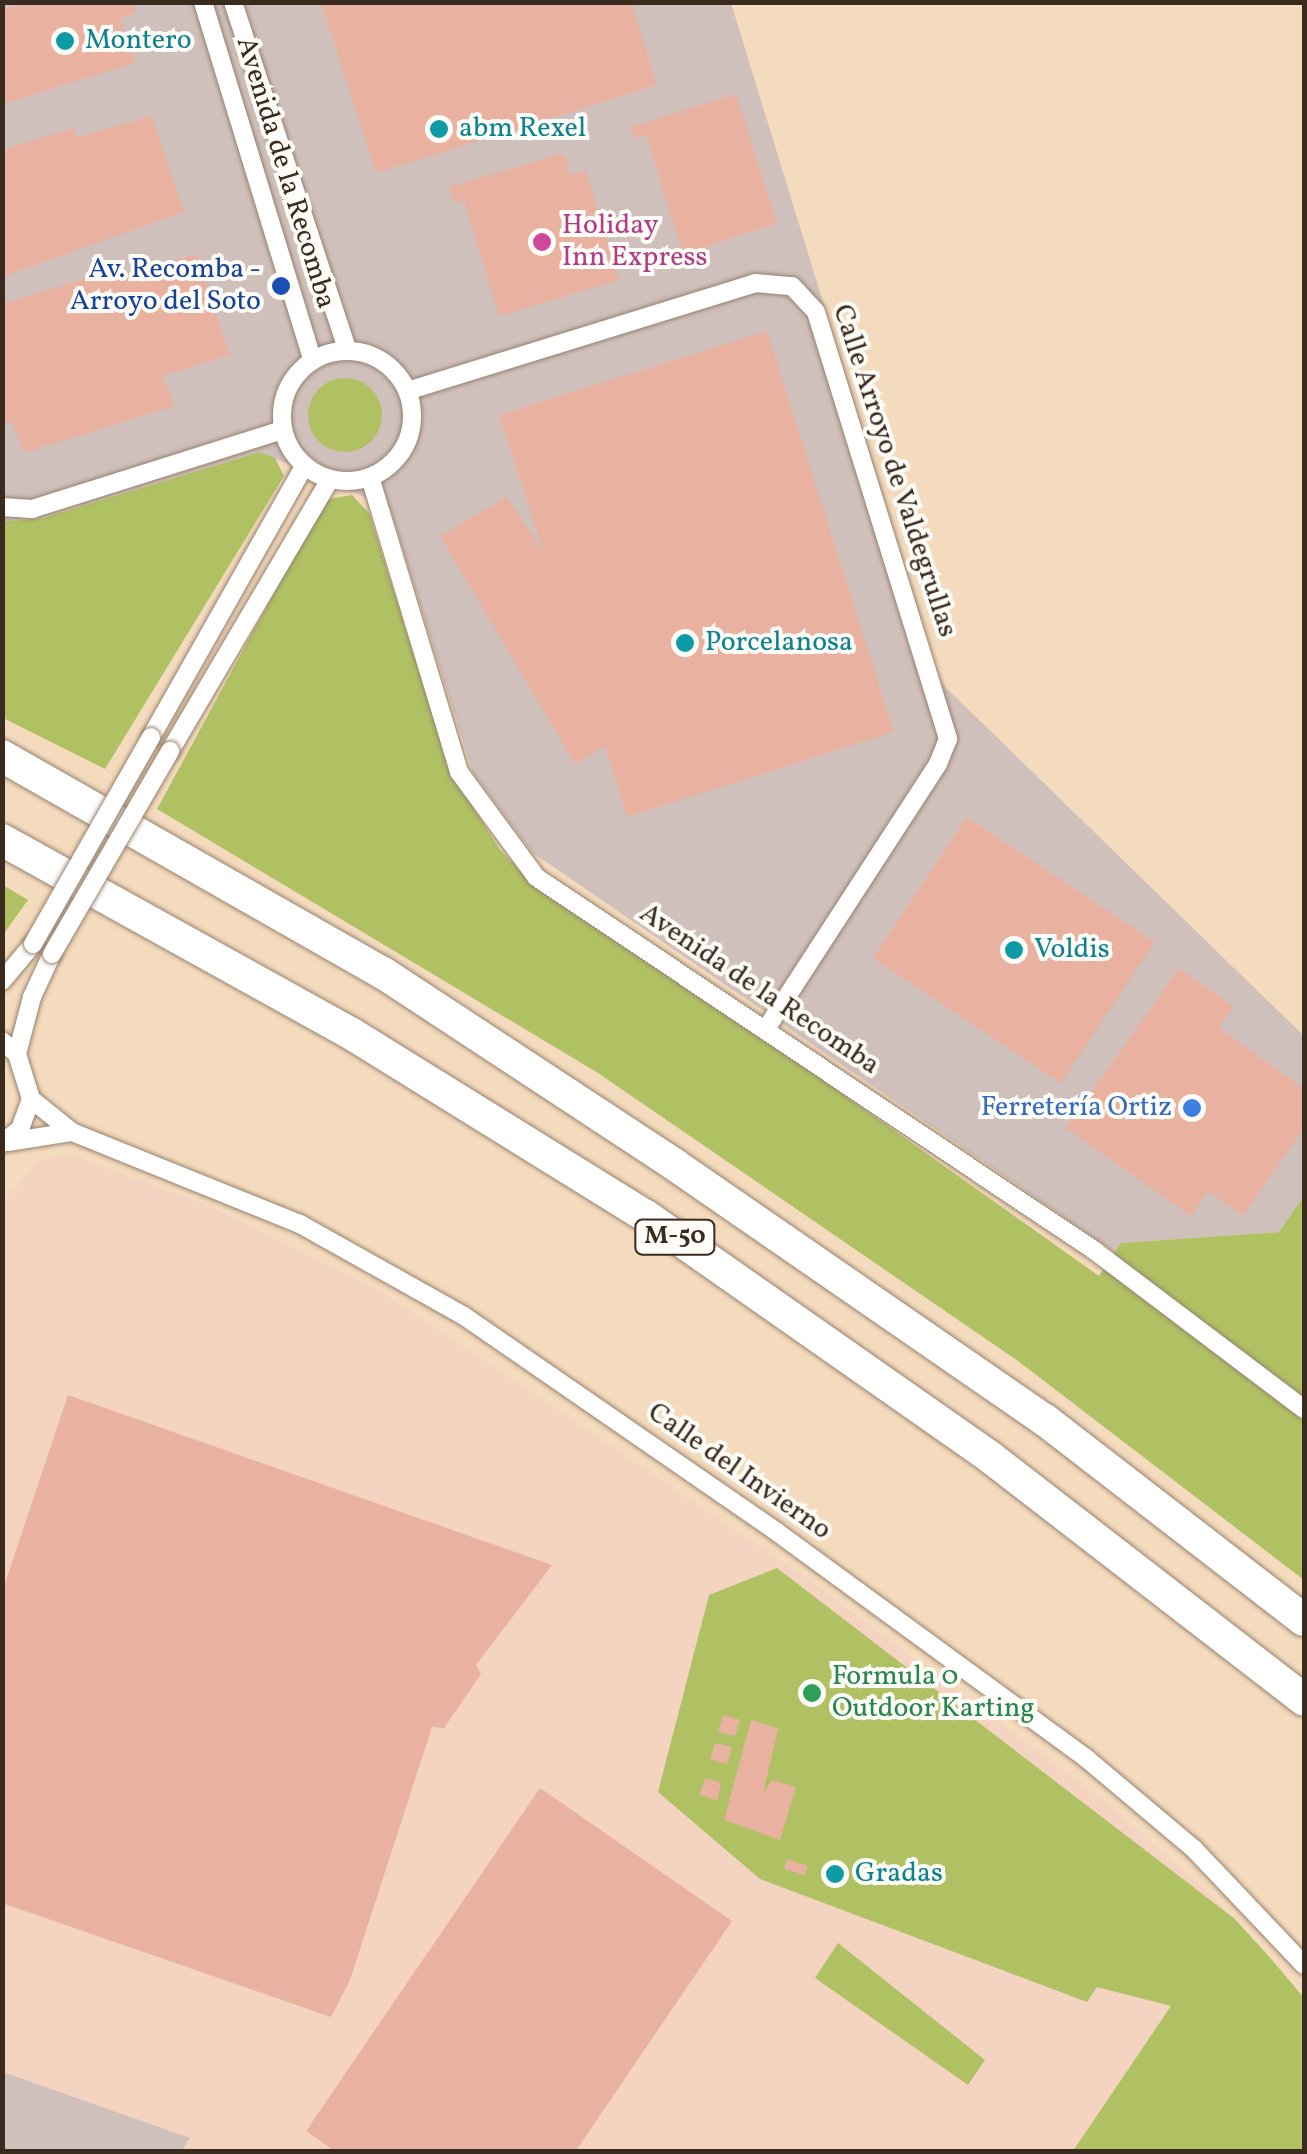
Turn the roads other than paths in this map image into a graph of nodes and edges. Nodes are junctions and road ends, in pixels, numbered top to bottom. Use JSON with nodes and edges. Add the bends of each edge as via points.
{"nodes":[{"id":1,"x":203,"y":2,"type":"edge"},
{"id":2,"x":234,"y":2,"type":"edge"},
{"id":3,"x":348,"y":352,"type":"junction"},
{"id":4,"x":313,"y":361,"type":"junction"},
{"id":5,"x":407,"y":391,"type":"junction"},
{"id":6,"x":283,"y":430,"type":"junction"},
{"id":7,"x":304,"y":467,"type":"junction"},
{"id":8,"x":370,"y":477,"type":"junction"},
{"id":9,"x":330,"y":479,"type":"junction"},
{"id":10,"x":2,"y":507,"type":"edge"},
{"id":11,"x":2,"y":756,"type":"edge"},
{"id":12,"x":2,"y":840,"type":"edge"},
{"id":13,"x":2,"y":982,"type":"edge"},
{"id":14,"x":767,"y":1028,"type":"junction"},
{"id":15,"x":2,"y":1041,"type":"edge"},
{"id":16,"x":18,"y":1054,"type":"junction"},
{"id":17,"x":31,"y":1099,"type":"junction"},
{"id":18,"x":72,"y":1132,"type":"junction"},
{"id":19,"x":3,"y":1143,"type":"edge"},
{"id":20,"x":1304,"y":1409,"type":"edge"},
{"id":21,"x":1304,"y":1620,"type":"edge"},
{"id":22,"x":1304,"y":1700,"type":"edge"},
{"id":23,"x":1304,"y":1964,"type":"edge"}],
"edges":[{"from":1,"to":4,"type":"street","name":"Avenida de la Recomba"},
{"from":2,"to":3,"type":"street","name":"Avenida de la Recomba"},
{"from":3,"to":4,"type":"street"},
{"from":3,"to":5,"type":"street","via":[[380,360]]},
{"from":4,"to":6,"type":"street","via":[[286,392]]},
{"from":5,"to":8,"type":"street","via":[[406,444]]},
{"from":5,"to":14,"type":"street","name":"Calle Arroyo de Valdegrullas","via":[[755,283],[792,286],[816,312],[946,715],[948,739]]},
{"from":6,"to":7,"type":"street"},
{"from":6,"to":10,"type":"street","via":[[32,509]]},
{"from":7,"to":9,"type":"street"},
{"from":7,"to":13,"type":"street","bridge":true,"via":[[33,944]]},
{"from":8,"to":9,"type":"street"},
{"from":8,"to":14,"type":"street","name":"Avenida de la Recomba","via":[[459,772],[480,808],[536,876]]},
{"from":9,"to":16,"type":"street","bridge":true,"via":[[52,954],[32,996]]},
{"from":11,"to":21,"type":"highway","number":"M-50","via":[[384,973],[675,1165],[1045,1420]]},
{"from":12,"to":22,"type":"highway","number":"M-50","via":[[352,1034],[646,1216],[990,1458]]},
{"from":14,"to":20,"type":"street","name":"Avenida de la Recomba","via":[[1095,1251]]},
{"from":15,"to":16,"type":"street"},
{"from":16,"to":17,"type":"street"},
{"from":17,"to":18,"type":"street"},
{"from":17,"to":19,"type":"street","via":[[20,1129]]},
{"from":18,"to":19,"type":"street"},
{"from":18,"to":23,"type":"street","name":"Calle del Invierno","via":[[300,1224],[464,1316],[806,1552],[1088,1759],[1194,1850]]}]}
